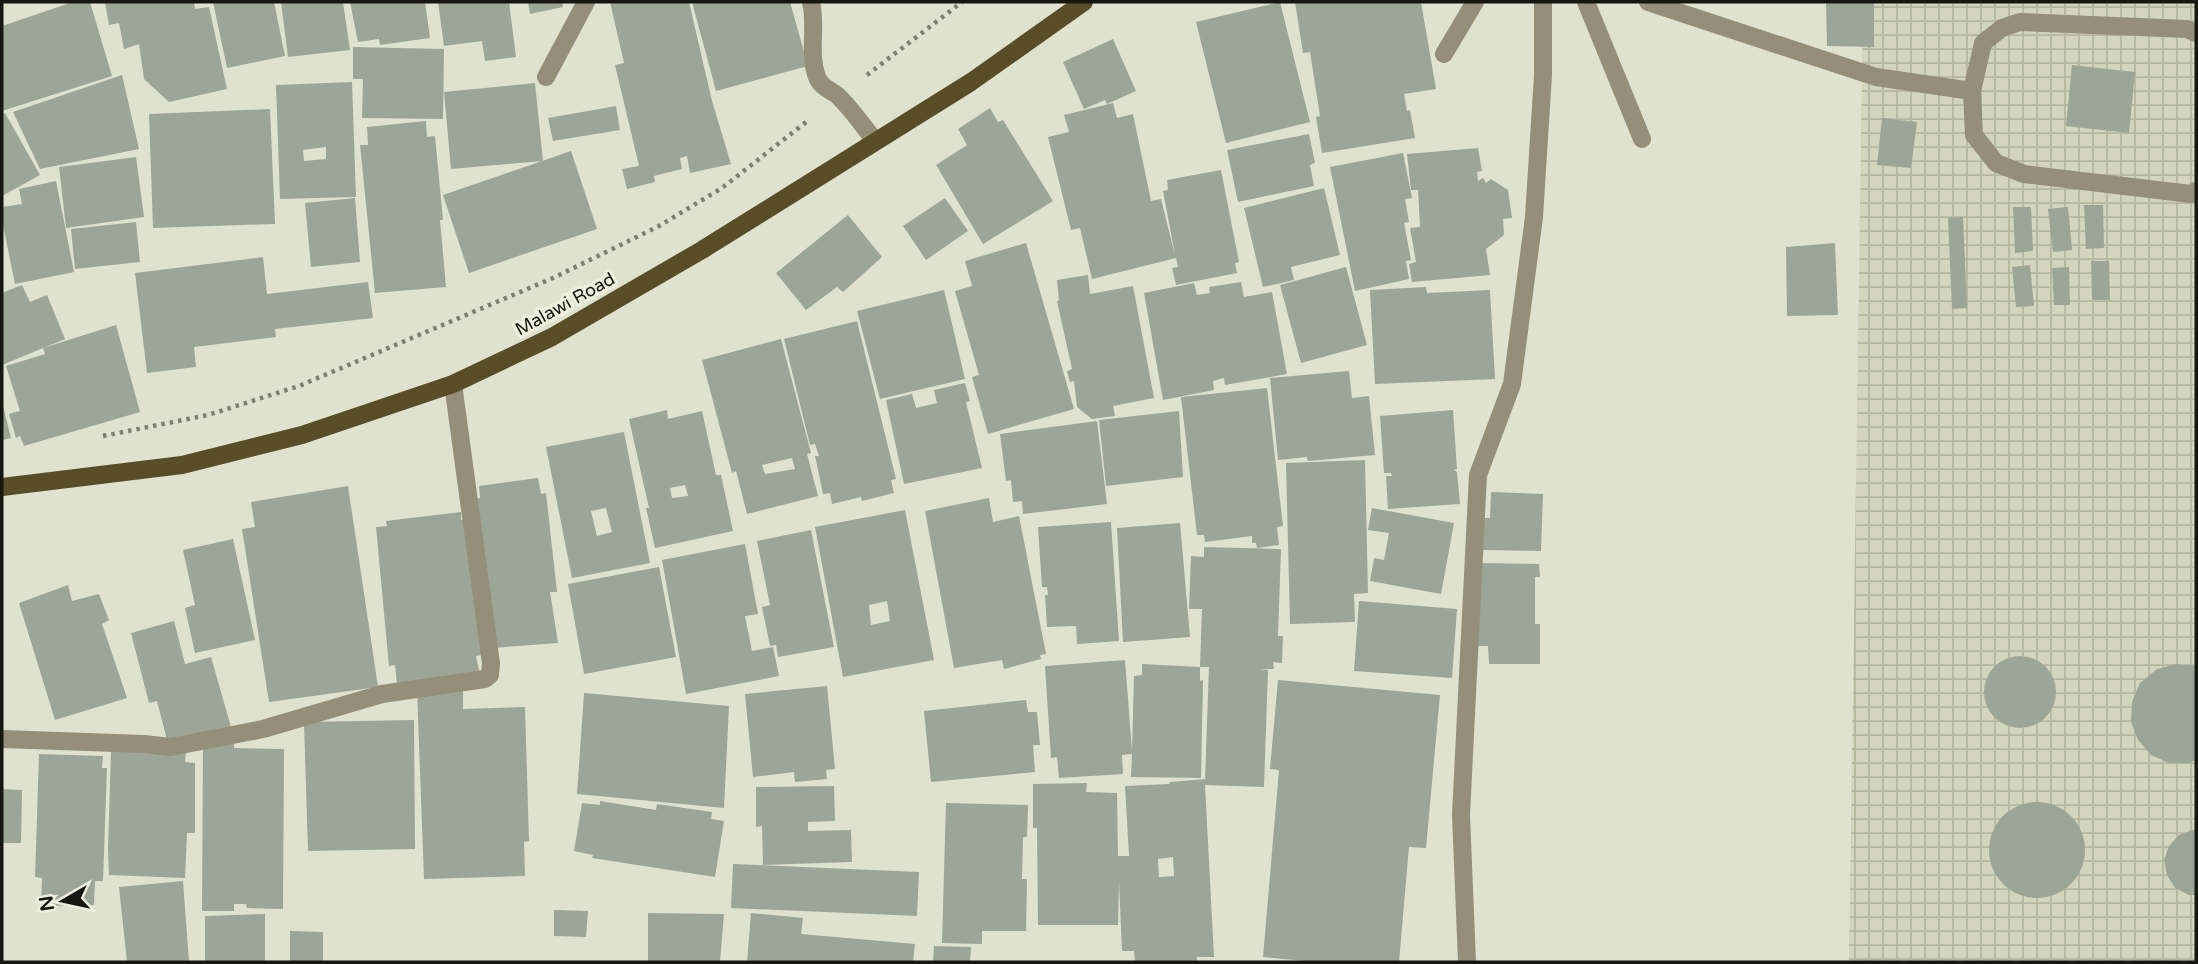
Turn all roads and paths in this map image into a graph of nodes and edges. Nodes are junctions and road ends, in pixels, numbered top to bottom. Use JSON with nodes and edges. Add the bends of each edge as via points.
{"nodes":[{"id":1,"x":586,"y":2,"type":"edge"},
{"id":2,"x":811,"y":2,"type":"edge"},
{"id":3,"x":962,"y":2,"type":"edge"},
{"id":4,"x":1084,"y":2,"type":"edge"},
{"id":5,"x":1475,"y":2,"type":"edge"},
{"id":6,"x":1543,"y":2,"type":"edge"},
{"id":7,"x":1586,"y":2,"type":"edge"},
{"id":8,"x":1647,"y":2,"type":"edge"},
{"id":9,"x":2196,"y":33,"type":"edge"},
{"id":10,"x":1444,"y":54,"type":"dead end"},
{"id":11,"x":546,"y":77,"type":"dead end"},
{"id":12,"x":1972,"y":90,"type":"junction"},
{"id":13,"x":839,"y":97,"type":"junction"},
{"id":14,"x":1642,"y":139,"type":"dead end"},
{"id":15,"x":875,"y":141,"type":"junction"},
{"id":16,"x":2196,"y":191,"type":"edge"},
{"id":17,"x":453,"y":384,"type":"junction"},
{"id":18,"x":101,"y":436,"type":"dead end"},
{"id":19,"x":2,"y":487,"type":"edge"},
{"id":20,"x":2,"y":740,"type":"edge"},
{"id":21,"x":1467,"y":962,"type":"edge"}],
"edges":[{"from":1,"to":11,"type":"street"},
{"from":2,"to":13,"type":"street","via":[[816,75]]},
{"from":3,"to":13,"type":"path"},
{"from":4,"to":15,"type":"main road","name":"Malawi Road","via":[[971,82]]},
{"from":5,"to":10,"type":"street"},
{"from":6,"to":21,"type":"street","via":[[1534,217],[1512,384],[1478,475],[1461,815]]},
{"from":7,"to":14,"type":"street"},
{"from":8,"to":12,"type":"street","via":[[1876,77]]},
{"from":9,"to":12,"type":"street","via":[[2020,22],[2002,27],[1983,43]]},
{"from":12,"to":16,"type":"street","via":[[1974,135],[1996,163],[2024,174]]},
{"from":13,"to":15,"type":"street"},
{"from":13,"to":18,"type":"path","via":[[722,188],[659,226],[553,278],[299,386],[208,415]]},
{"from":15,"to":17,"type":"main road","name":"Malawi Road","via":[[552,337]]},
{"from":17,"to":19,"type":"main road","name":"Malawi Road","via":[[302,435],[182,464]]},
{"from":17,"to":20,"type":"street","via":[[491,663],[485,679],[382,694],[263,729],[171,747]]}]}
